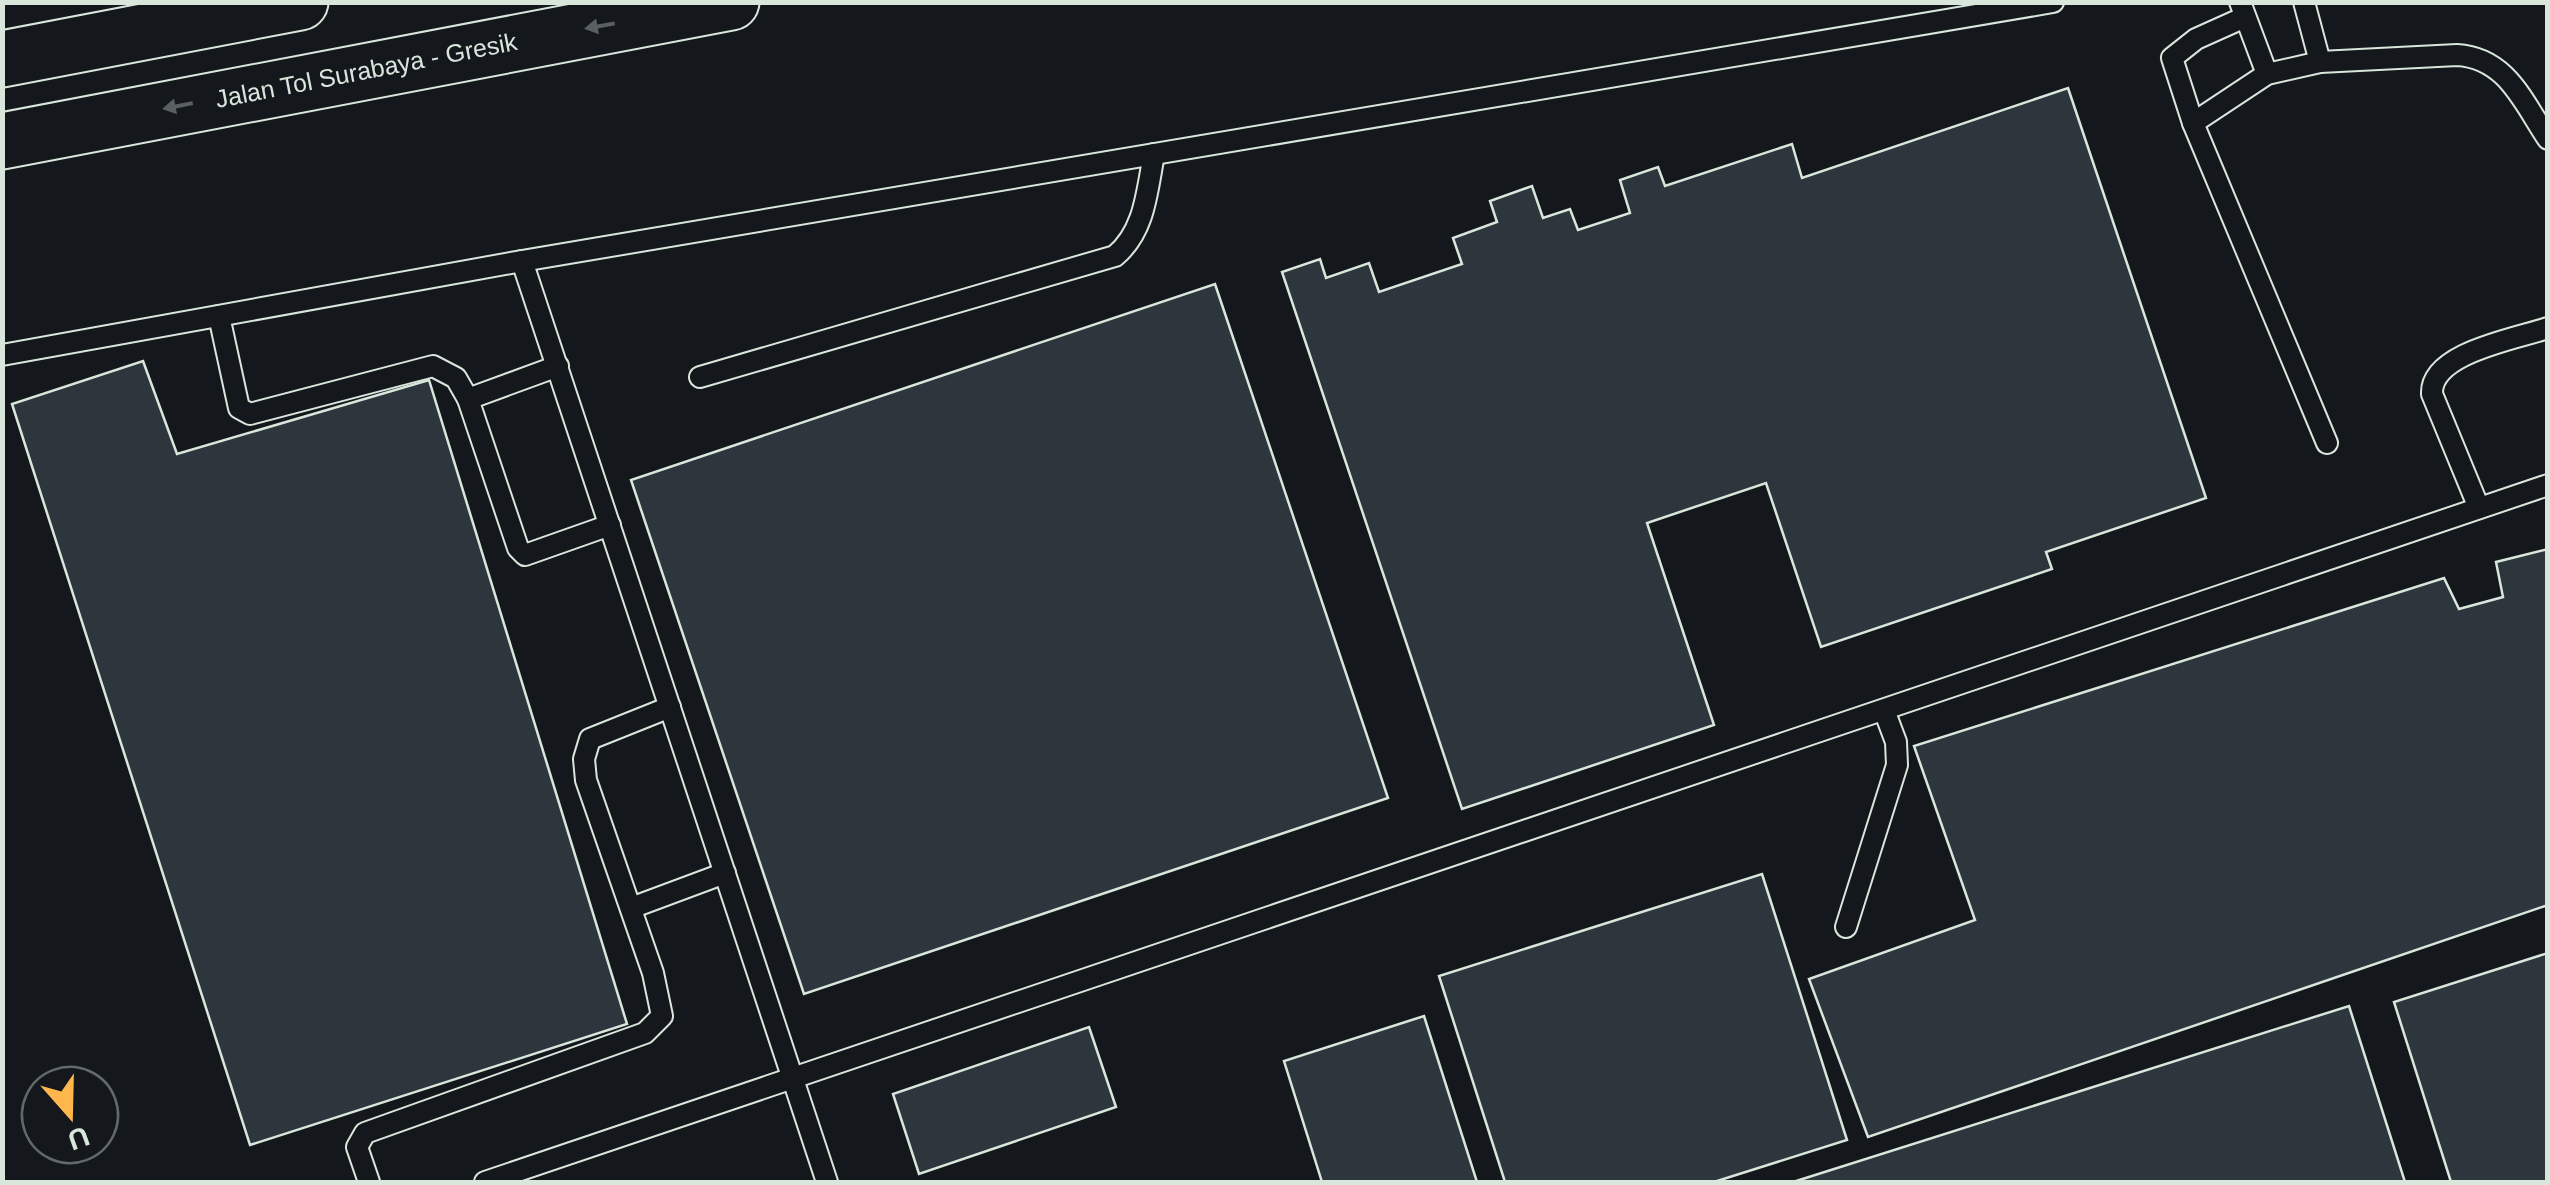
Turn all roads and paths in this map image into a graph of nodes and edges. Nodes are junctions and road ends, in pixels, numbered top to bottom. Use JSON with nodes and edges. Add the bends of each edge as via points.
{"nodes":[{"id":1,"x":300,"y":2,"type":"edge"},
{"id":2,"x":731,"y":2,"type":"edge"},
{"id":3,"x":2054,"y":2,"type":"edge"},
{"id":4,"x":2304,"y":2,"type":"edge"},
{"id":5,"x":2243,"y":10,"type":"edge"},
{"id":6,"x":2,"y":58,"type":"edge"},
{"id":7,"x":2320,"y":62,"type":"junction"},
{"id":8,"x":2267,"y":74,"type":"junction"},
{"id":9,"x":2193,"y":123,"type":"junction"},
{"id":10,"x":2548,"y":139,"type":"edge"},
{"id":11,"x":2,"y":140,"type":"edge"},
{"id":12,"x":1154,"y":154,"type":"junction"},
{"id":13,"x":522,"y":260,"type":"junction"},
{"id":14,"x":219,"y":316,"type":"junction"},
{"id":15,"x":2548,"y":328,"type":"edge"},
{"id":16,"x":2,"y":355,"type":"edge"},
{"id":17,"x":558,"y":366,"type":"junction"},
{"id":18,"x":700,"y":377,"type":"dead end"},
{"id":19,"x":468,"y":400,"type":"junction"},
{"id":20,"x":2327,"y":443,"type":"dead end"},
{"id":21,"x":2548,"y":485,"type":"edge"},
{"id":22,"x":2479,"y":508,"type":"junction"},
{"id":23,"x":610,"y":525,"type":"junction"},
{"id":24,"x":670,"y":707,"type":"junction"},
{"id":25,"x":1884,"y":710,"type":"junction"},
{"id":26,"x":725,"y":873,"type":"junction"},
{"id":27,"x":631,"y":908,"type":"junction"},
{"id":28,"x":1846,"y":927,"type":"dead end"},
{"id":29,"x":794,"y":1080,"type":"junction"},
{"id":30,"x":369,"y":1182,"type":"edge"},
{"id":31,"x":486,"y":1182,"type":"edge"},
{"id":32,"x":827,"y":1182,"type":"edge"}],
"edges":[{"from":1,"to":6,"type":"highway"},
{"from":2,"to":11,"type":"highway","name":"Jalan Tol Surabaya - Gresik","one_way":true},
{"from":3,"to":12,"type":"lane"},
{"from":4,"to":7,"type":"lane"},
{"from":5,"to":8,"type":"lane"},
{"from":5,"to":9,"type":"lane","via":[[2172,58]]},
{"from":7,"to":8,"type":"lane"},
{"from":7,"to":10,"type":"lane","via":[[2473,56],[2508,77]]},
{"from":8,"to":9,"type":"lane"},
{"from":9,"to":20,"type":"lane"},
{"from":12,"to":13,"type":"lane"},
{"from":12,"to":18,"type":"lane","via":[[1131,243],[1115,256]]},
{"from":13,"to":14,"type":"lane"},
{"from":13,"to":17,"type":"lane"},
{"from":14,"to":16,"type":"lane"},
{"from":14,"to":19,"type":"lane","via":[[239,408],[250,414],[433,366],[456,378]]},
{"from":15,"to":22,"type":"lane","via":[[2448,362],[2434,376],[2432,394]]},
{"from":17,"to":19,"type":"lane"},
{"from":17,"to":23,"type":"lane"},
{"from":19,"to":23,"type":"lane","via":[[525,555]]},
{"from":21,"to":22,"type":"lane"},
{"from":22,"to":25,"type":"lane"},
{"from":23,"to":24,"type":"lane"},
{"from":24,"to":26,"type":"lane"},
{"from":24,"to":27,"type":"lane","via":[[590,738],[584,759]]},
{"from":25,"to":28,"type":"lane","via":[[1898,765]]},
{"from":25,"to":29,"type":"lane"},
{"from":26,"to":27,"type":"lane"},
{"from":26,"to":29,"type":"lane"},
{"from":27,"to":30,"type":"lane","via":[[662,1016],[645,1033],[365,1133],[356,1147]]},
{"from":29,"to":31,"type":"lane"},
{"from":29,"to":32,"type":"lane"}]}
